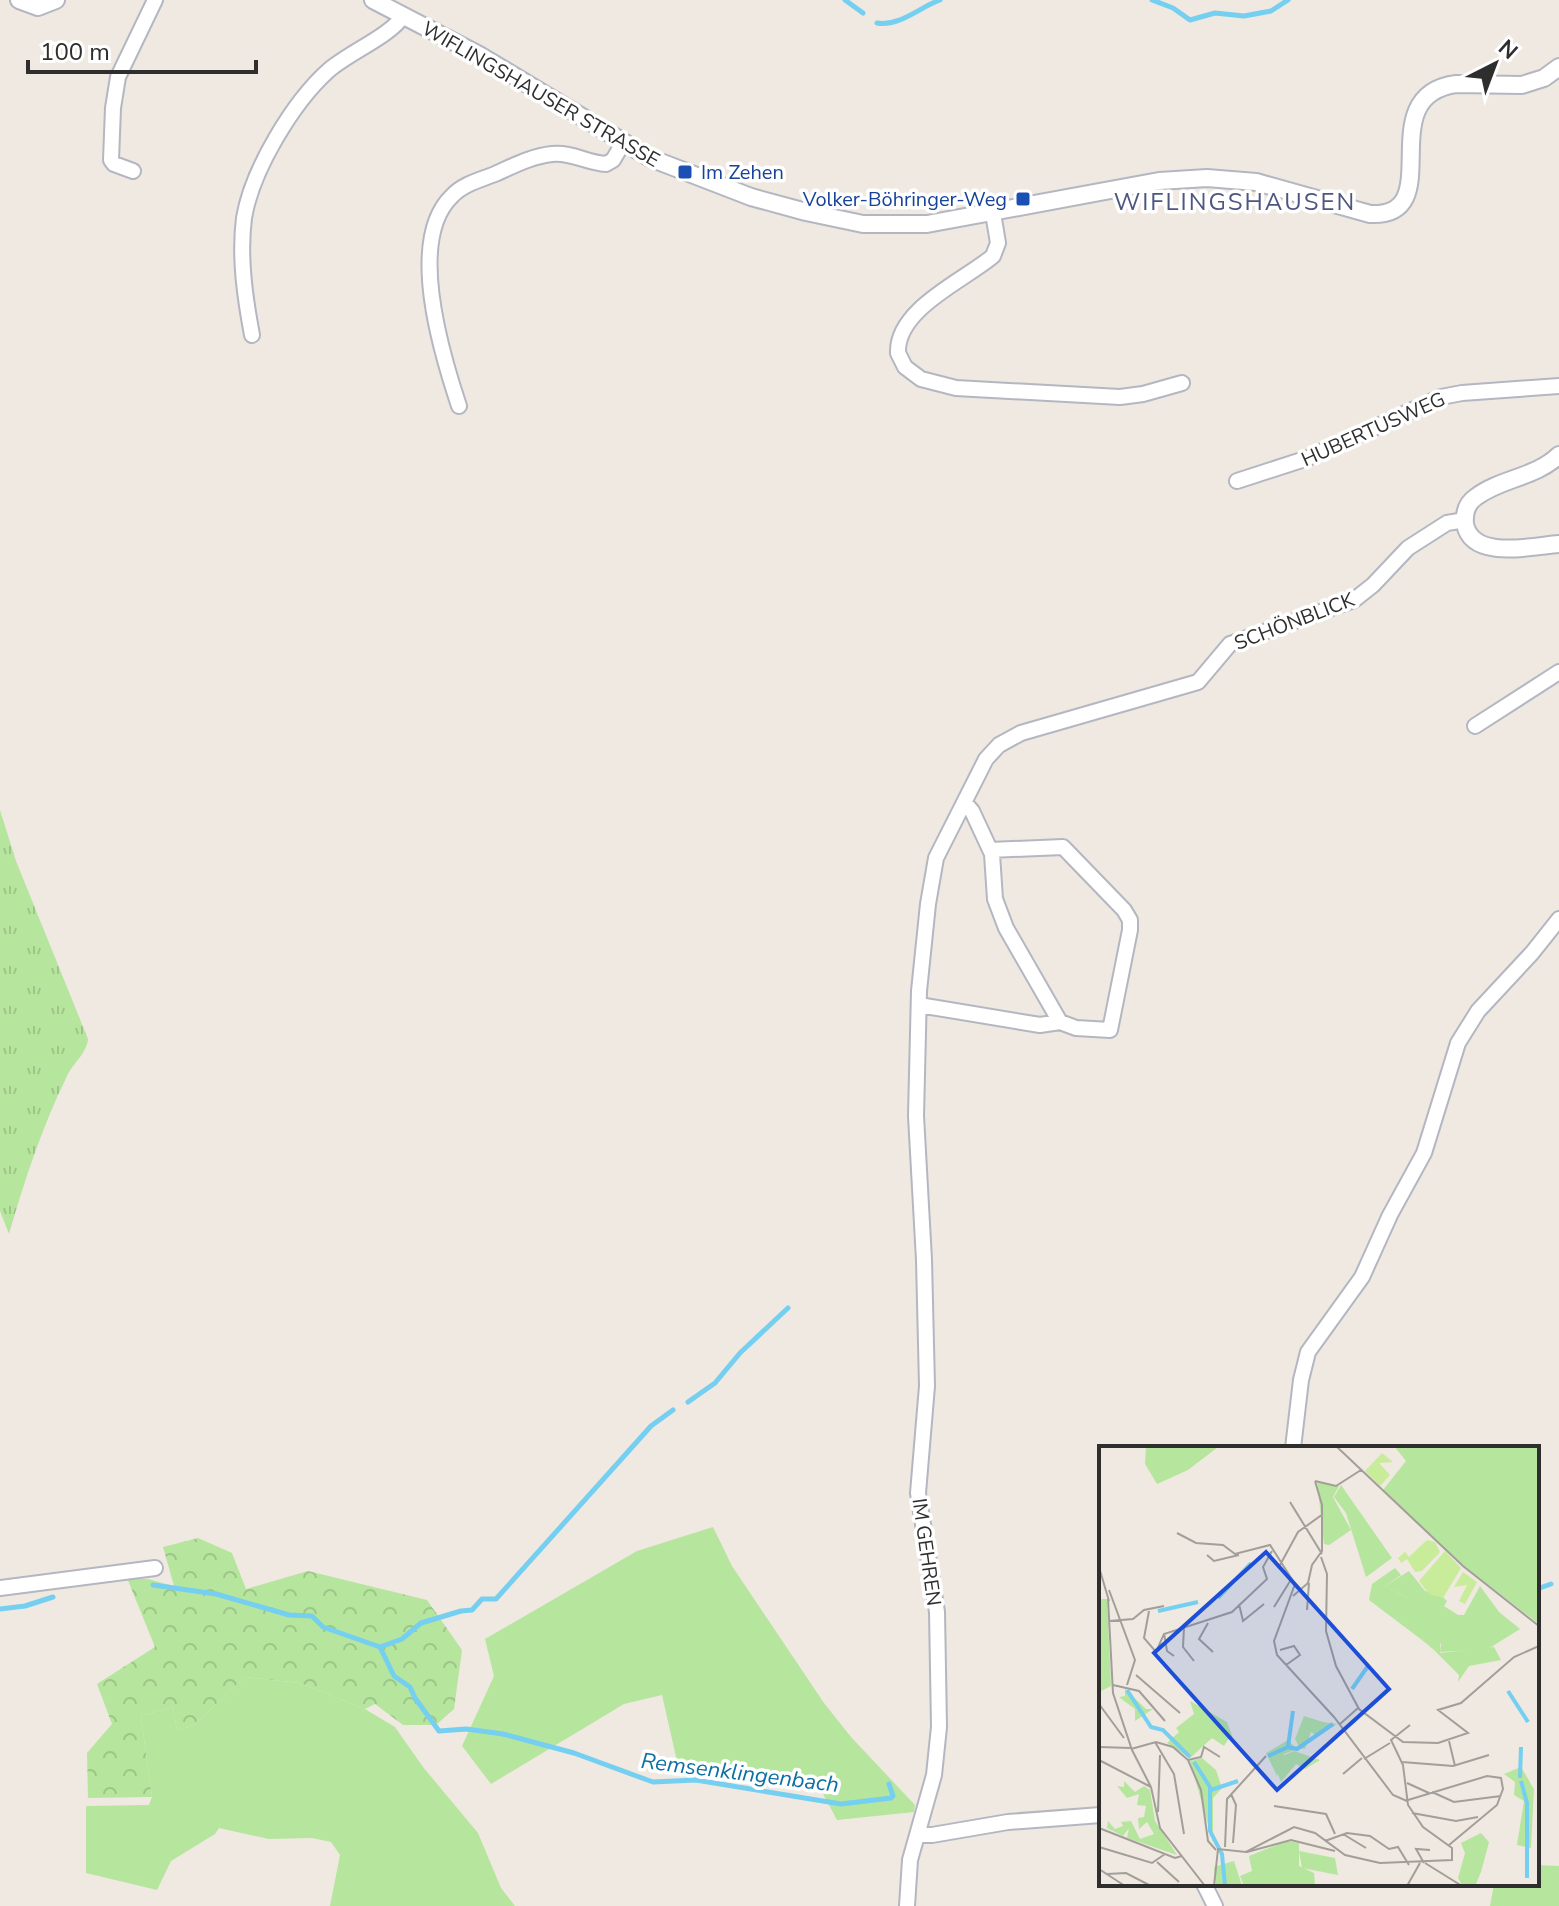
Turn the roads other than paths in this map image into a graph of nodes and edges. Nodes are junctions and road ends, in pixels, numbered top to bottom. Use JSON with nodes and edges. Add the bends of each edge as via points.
{"nodes":[{"id":1,"x":19,"y":0,"type":"edge"},
{"id":2,"x":56,"y":0,"type":"edge"},
{"id":3,"x":155,"y":0,"type":"edge"},
{"id":4,"x":373,"y":0,"type":"edge"},
{"id":5,"x":403,"y":16,"type":"junction"},
{"id":6,"x":1559,"y":67,"type":"edge"},
{"id":7,"x":623,"y":143,"type":"junction"},
{"id":8,"x":133,"y":171,"type":"dead end"},
{"id":9,"x":993,"y":213,"type":"junction"},
{"id":10,"x":252,"y":335,"type":"dead end"},
{"id":11,"x":1182,"y":383,"type":"dead end"},
{"id":12,"x":1559,"y":386,"type":"edge"},
{"id":13,"x":459,"y":406,"type":"dead end"},
{"id":14,"x":1559,"y":455,"type":"edge"},
{"id":15,"x":1237,"y":481,"type":"dead end"},
{"id":16,"x":1465,"y":520,"type":"junction"},
{"id":17,"x":1559,"y":544,"type":"edge"},
{"id":18,"x":1559,"y":672,"type":"edge"},
{"id":19,"x":1475,"y":726,"type":"dead end"},
{"id":20,"x":965,"y":803,"type":"junction"},
{"id":21,"x":990,"y":850,"type":"junction"},
{"id":22,"x":1559,"y":919,"type":"edge"},
{"id":23,"x":919,"y":1005,"type":"junction"},
{"id":24,"x":1060,"y":1022,"type":"junction"},
{"id":25,"x":921,"y":1218,"type":"joint"},
{"id":26,"x":1293,"y":1446,"type":"edge"},
{"id":27,"x":155,"y":1568,"type":"dead end"},
{"id":28,"x":0,"y":1588,"type":"edge"},
{"id":29,"x":1099,"y":1815,"type":"edge"},
{"id":30,"x":918,"y":1835,"type":"junction"},
{"id":31,"x":1205,"y":1886,"type":"edge"},
{"id":32,"x":907,"y":1906,"type":"edge"},
{"id":33,"x":1215,"y":1906,"type":"edge"}],
"edges":[{"from":1,"to":2,"type":"street","via":[[38,7]]},
{"from":3,"to":8,"type":"street","via":[[120,72],[113,108],[111,160]]},
{"from":4,"to":5,"type":"street","name":"WIFLINGSHAUSER STRASSE"},
{"from":5,"to":7,"type":"street","name":"WIFLINGSHAUSER STRASSE","via":[[481,56]]},
{"from":5,"to":10,"type":"street","via":[[395,27],[320,78],[294,109],[267,158],[247,205],[243,230]]},
{"from":6,"to":9,"type":"street","name":"WIFLINGSHAUSER STRASSE","via":[[1528,84],[1456,84],[1428,96],[1412,126],[1408,194],[1383,213],[1358,211],[1265,184],[1207,178],[1159,181]]},
{"from":7,"to":9,"type":"street","name":"WIFLINGSHAUSER STRASSE","via":[[656,162],[751,197],[854,222],[927,224]]},
{"from":7,"to":13,"type":"street","via":[[606,164],[562,154],[524,161],[462,188],[442,208],[431,254],[432,312]]},
{"from":9,"to":11,"type":"street","via":[[998,243],[993,256],[927,303],[902,334],[898,353],[909,371],[956,388],[1110,397]]},
{"from":12,"to":15,"type":"street","name":"HUBERTUSWEG","via":[[1441,397],[1308,458]]},
{"from":14,"to":16,"type":"street","via":[[1536,472],[1478,495]]},
{"from":16,"to":17,"type":"street","via":[[1471,538],[1484,546]]},
{"from":16,"to":20,"type":"street","name":"SCHÖNBLICK","via":[[1447,523],[1408,548],[1354,600],[1230,644],[1195,684],[1009,738],[986,759]]},
{"from":18,"to":19,"type":"street"},
{"from":20,"to":21,"type":"street"},
{"from":20,"to":23,"type":"street","name":"SCHÖNBLICK","via":[[935,866]]},
{"from":21,"to":24,"type":"street","via":[[994,896],[1006,928]]},
{"from":21,"to":24,"type":"street","via":[[1063,847],[1127,914],[1130,930],[1110,1030]]},
{"from":22,"to":26,"type":"street","via":[[1478,1011],[1458,1043],[1424,1153],[1362,1277],[1308,1352]]},
{"from":23,"to":24,"type":"street","via":[[1040,1025]]},
{"from":23,"to":25,"type":"street","name":"SCHÖNBLICK","via":[[916,1116]]},
{"from":25,"to":30,"type":"street","name":"IM GEHREN","via":[[927,1386],[918,1493],[937,1612],[939,1727],[934,1775]]},
{"from":27,"to":28,"type":"street"},
{"from":29,"to":30,"type":"street"},
{"from":30,"to":32,"type":"street","name":"IM GEHREN","via":[[908,1871]]},
{"from":31,"to":33,"type":"street"}]}
